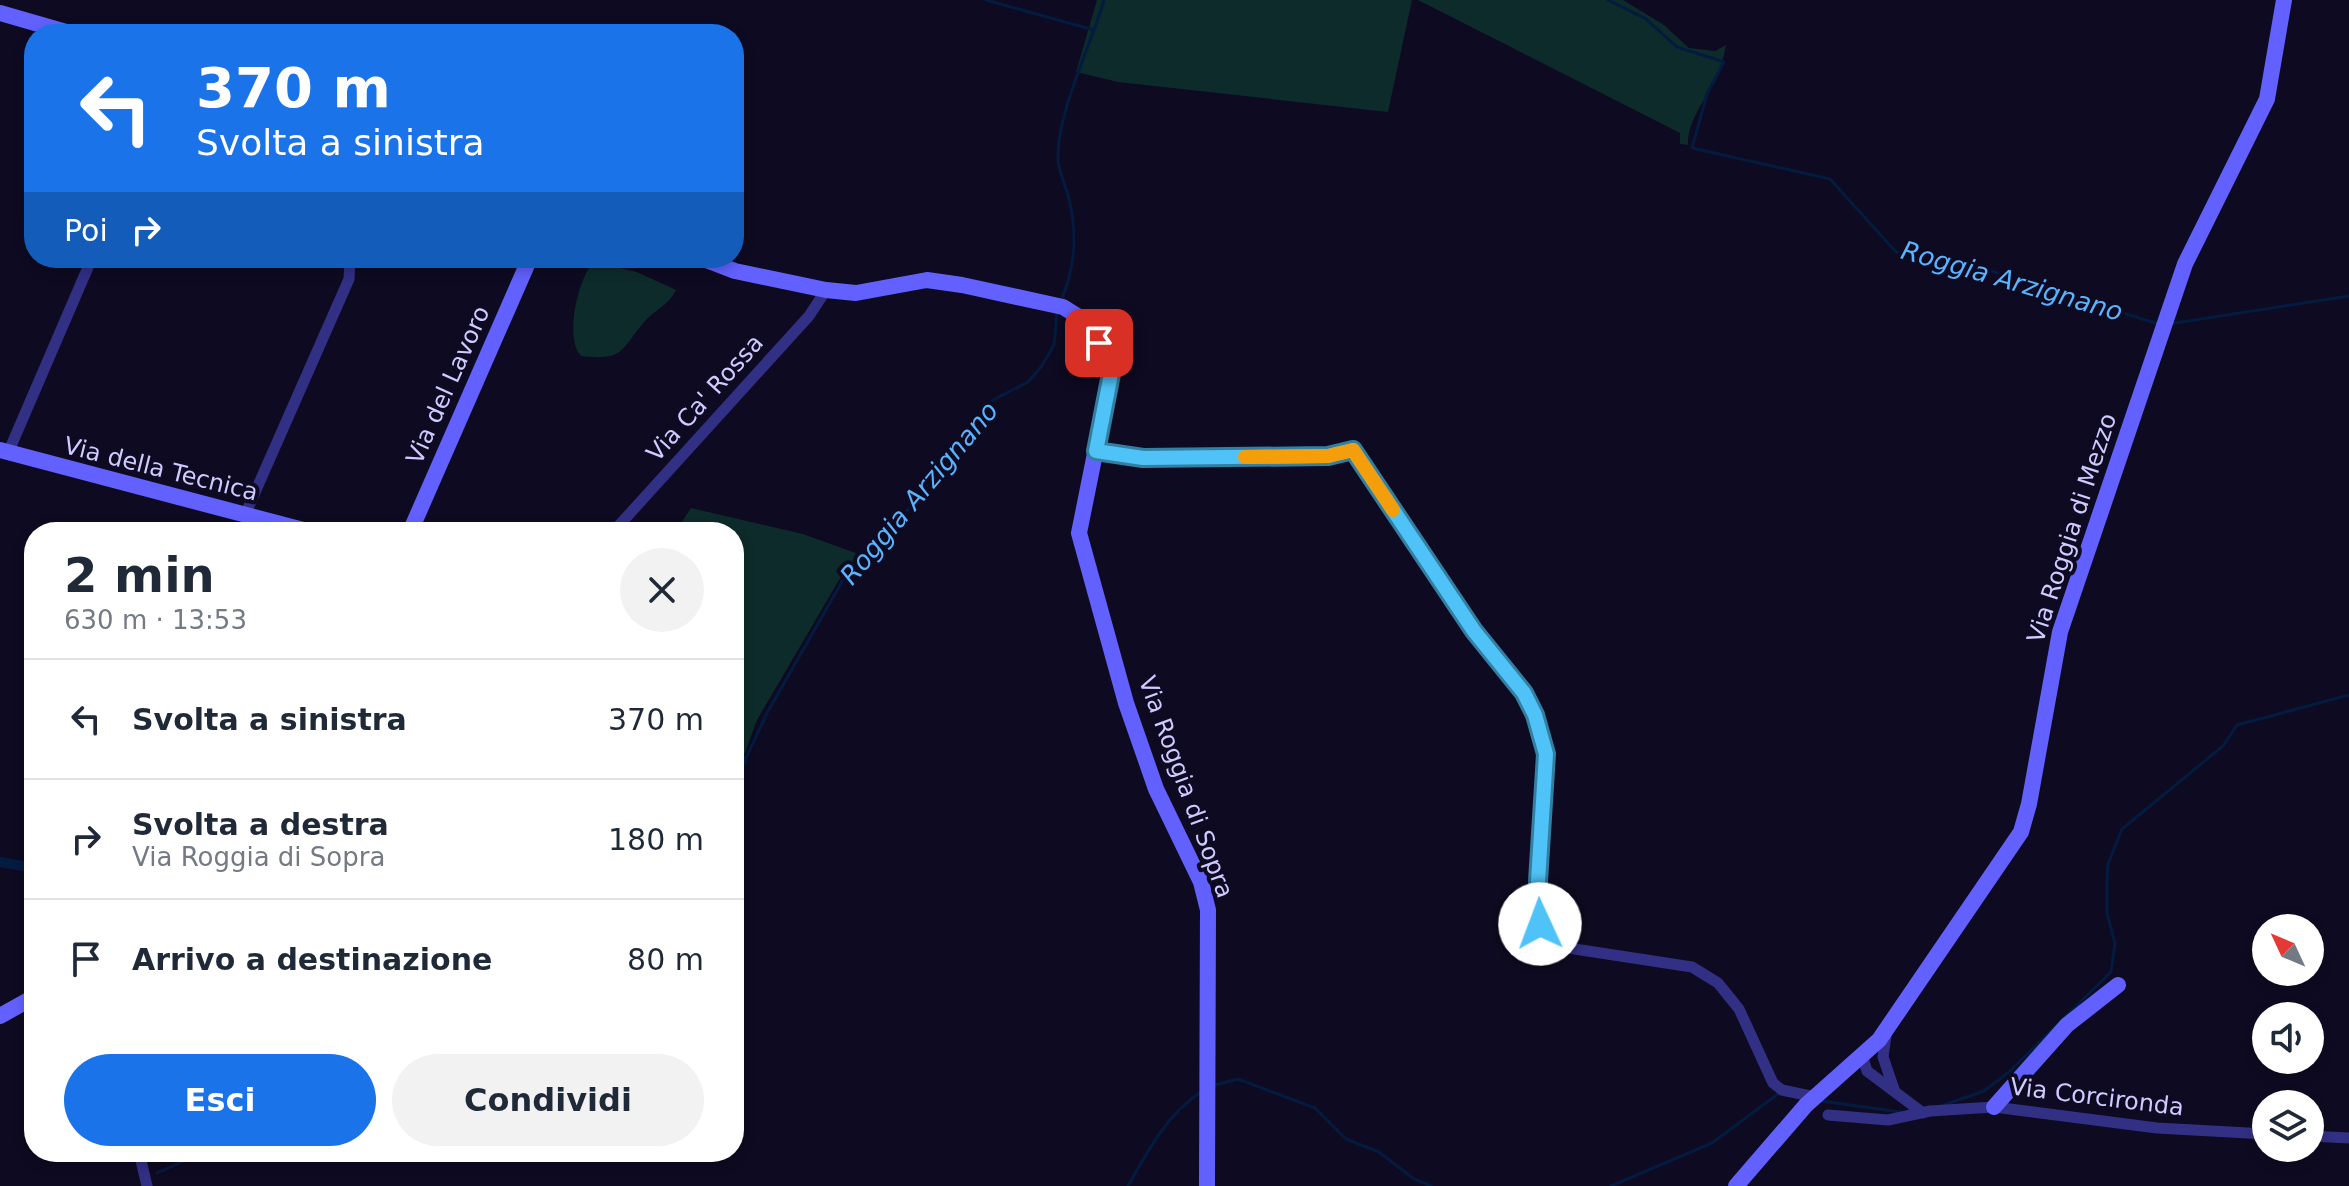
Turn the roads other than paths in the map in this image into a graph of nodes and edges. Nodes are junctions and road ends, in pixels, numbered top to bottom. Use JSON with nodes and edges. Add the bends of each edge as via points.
{"nodes":[{"id":1,"x":2284,"y":0,"type":"edge"},
{"id":2,"x":0,"y":13,"type":"edge"},
{"id":3,"x":38,"y":24,"type":"edge"},
{"id":4,"x":87,"y":268,"type":"edge"},
{"id":5,"x":350,"y":268,"type":"edge"},
{"id":6,"x":526,"y":268,"type":"edge"},
{"id":7,"x":727,"y":268,"type":"edge"},
{"id":8,"x":826,"y":290,"type":"junction"},
{"id":9,"x":1096,"y":451,"type":"junction"},
{"id":10,"x":4,"y":452,"type":"edge"},
{"id":11,"x":245,"y":515,"type":"junction"},
{"id":12,"x":272,"y":522,"type":"edge"},
{"id":13,"x":414,"y":522,"type":"edge"},
{"id":14,"x":622,"y":522,"type":"edge"},
{"id":15,"x":2118,"y":985,"type":"dead end"},
{"id":16,"x":24,"y":1003,"type":"edge"},
{"id":17,"x":0,"y":1016,"type":"edge"},
{"id":18,"x":1889,"y":1024,"type":"junction"},
{"id":19,"x":1862,"y":1055,"type":"junction"},
{"id":20,"x":1895,"y":1092,"type":"junction"},
{"id":21,"x":1815,"y":1097,"type":"junction"},
{"id":22,"x":1994,"y":1107,"type":"junction"},
{"id":23,"x":1923,"y":1113,"type":"junction"},
{"id":24,"x":1828,"y":1115,"type":"dead end"},
{"id":25,"x":2252,"y":1133,"type":"edge"},
{"id":26,"x":2324,"y":1137,"type":"edge"},
{"id":27,"x":2349,"y":1138,"type":"edge"},
{"id":28,"x":141,"y":1162,"type":"edge"},
{"id":29,"x":147,"y":1186,"type":"edge"},
{"id":30,"x":1207,"y":1186,"type":"edge"},
{"id":31,"x":1736,"y":1186,"type":"edge"}],
"edges":[{"from":1,"to":18,"type":"street","name":"Via Roggia di Mezzo","via":[[2267,99],[2185,264],[2060,632],[2021,832]]},
{"from":2,"to":3,"type":"street"},
{"from":4,"to":10,"type":"street"},
{"from":5,"to":11,"type":"street"},
{"from":6,"to":13,"type":"street","name":"Via del Lavoro"},
{"from":7,"to":8,"type":"street"},
{"from":8,"to":9,"type":"street","name":"Via Roggia di Sopra","via":[[856,293],[927,280],[1050,304],[1087,322],[1111,374]]},
{"from":8,"to":14,"type":"street","name":"Via Ca' Rossa","via":[[809,316]]},
{"from":9,"to":21,"type":"street","via":[[1143,458],[1328,456],[1353,450],[1535,715],[1546,754],[1538,903],[1547,938],[1567,950],[1663,960],[1706,974],[1739,1009],[1773,1083]]},
{"from":9,"to":30,"type":"street","name":"Via Roggia di Sopra","via":[[1079,533],[1126,703],[1208,910]]},
{"from":10,"to":11,"type":"street","name":"Via della Tecnica"},
{"from":11,"to":12,"type":"street","name":"Via della Tecnica"},
{"from":15,"to":22,"type":"street","via":[[2067,1025]]},
{"from":16,"to":17,"type":"street"},
{"from":18,"to":19,"type":"street","name":"Via Roggia di Mezzo"},
{"from":18,"to":20,"type":"street","via":[[1883,1057]]},
{"from":19,"to":20,"type":"street","via":[[1876,1062]]},
{"from":19,"to":21,"type":"street","name":"Via Roggia di Mezzo"},
{"from":20,"to":21,"type":"street","via":[[1852,1075]]},
{"from":20,"to":23,"type":"street"},
{"from":21,"to":31,"type":"street","name":"Via Roggia di Mezzo"},
{"from":22,"to":23,"type":"street","name":"Via Corcironda"},
{"from":22,"to":25,"type":"street","name":"Via Corcironda","via":[[2157,1128]]},
{"from":23,"to":24,"type":"street","name":"Via Corcironda","via":[[1888,1120]]},
{"from":26,"to":27,"type":"street"},
{"from":28,"to":29,"type":"street"}]}
